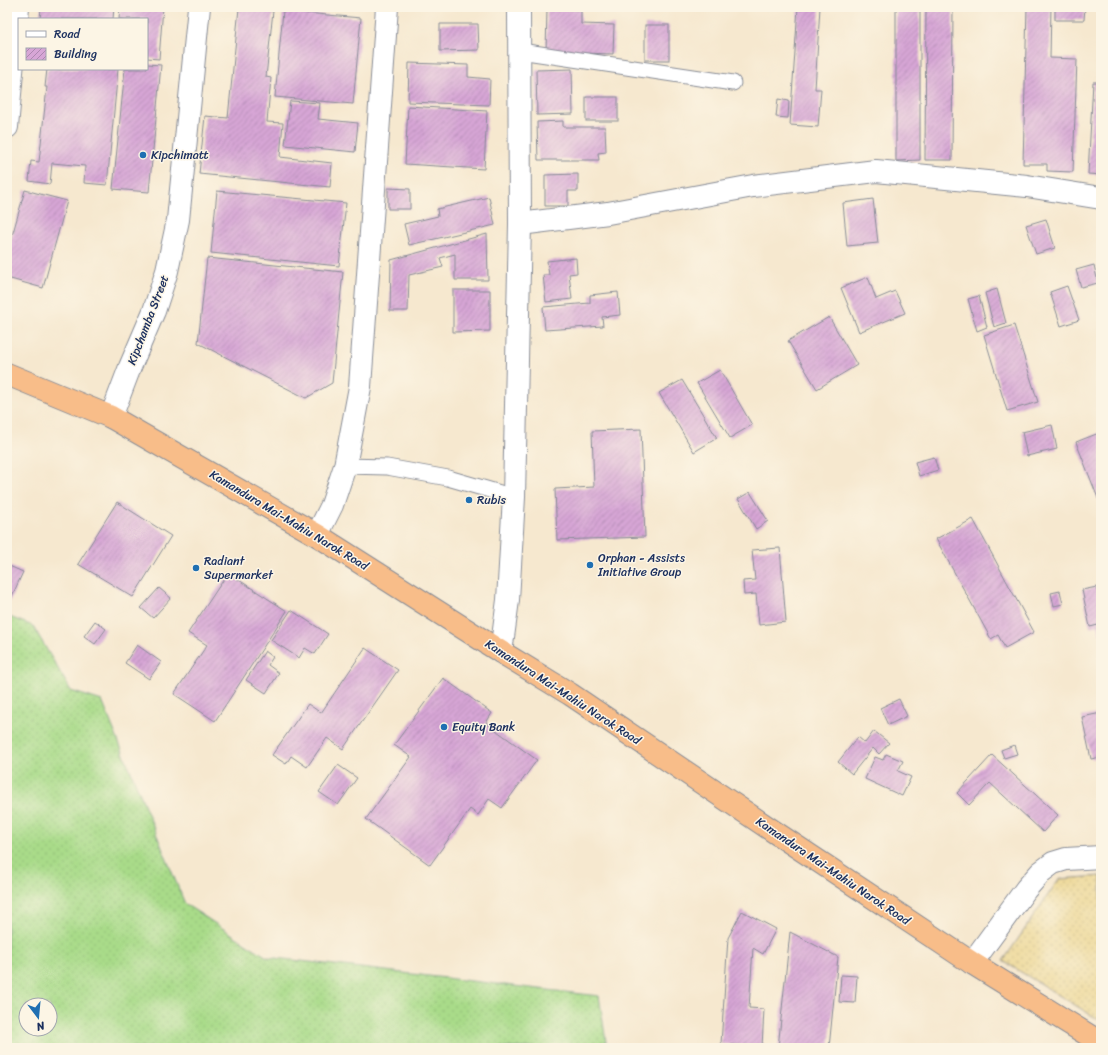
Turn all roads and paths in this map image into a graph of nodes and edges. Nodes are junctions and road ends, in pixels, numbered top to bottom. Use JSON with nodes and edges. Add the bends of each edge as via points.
{"nodes":[{"id":1,"x":18,"y":7,"type":"edge"},
{"id":2,"x":199,"y":7,"type":"edge"},
{"id":3,"x":387,"y":7,"type":"edge"},
{"id":4,"x":519,"y":7,"type":"edge"},
{"id":5,"x":520,"y":51,"type":"junction"},
{"id":6,"x":734,"y":83,"type":"dead end"},
{"id":7,"x":7,"y":127,"type":"edge"},
{"id":8,"x":1101,"y":198,"type":"edge"},
{"id":9,"x":520,"y":224,"type":"junction"},
{"id":10,"x":7,"y":374,"type":"edge"},
{"id":11,"x":111,"y":417,"type":"junction"},
{"id":12,"x":345,"y":466,"type":"junction"},
{"id":13,"x":514,"y":497,"type":"junction"},
{"id":14,"x":317,"y":535,"type":"junction"},
{"id":15,"x":501,"y":652,"type":"junction"},
{"id":16,"x":1101,"y":857,"type":"edge"},
{"id":17,"x":972,"y":963,"type":"junction"},
{"id":18,"x":1101,"y":1044,"type":"edge"}],
"edges":[{"from":1,"to":7,"type":"street"},
{"from":2,"to":11,"type":"street","name":"Kipchamba Street","via":[[178,220],[167,271],[154,311]]},
{"from":3,"to":12,"type":"street","via":[[360,387]]},
{"from":4,"to":5,"type":"street"},
{"from":5,"to":6,"type":"lane"},
{"from":5,"to":9,"type":"street"},
{"from":8,"to":9,"type":"street","via":[[1027,186],[876,171],[753,186],[608,213]]},
{"from":9,"to":13,"type":"street"},
{"from":10,"to":11,"type":"highway","name":"Kamandura Mai-Mahiu Narok Road"},
{"from":11,"to":14,"type":"highway","name":"Kamandura Mai-Mahiu Narok Road"},
{"from":12,"to":13,"type":"lane","via":[[387,467],[448,478]]},
{"from":12,"to":14,"type":"street","via":[[332,504]]},
{"from":13,"to":15,"type":"street","via":[[508,600]]},
{"from":14,"to":15,"type":"highway","name":"Kamandura Mai-Mahiu Narok Road"},
{"from":15,"to":17,"type":"highway","name":"Kamandura Mai-Mahiu Narok Road","via":[[570,694]]},
{"from":16,"to":17,"type":"street","via":[[1066,859],[1041,872]]},
{"from":17,"to":18,"type":"highway","name":"Kamandura Mai-Mahiu Narok Road"}]}
